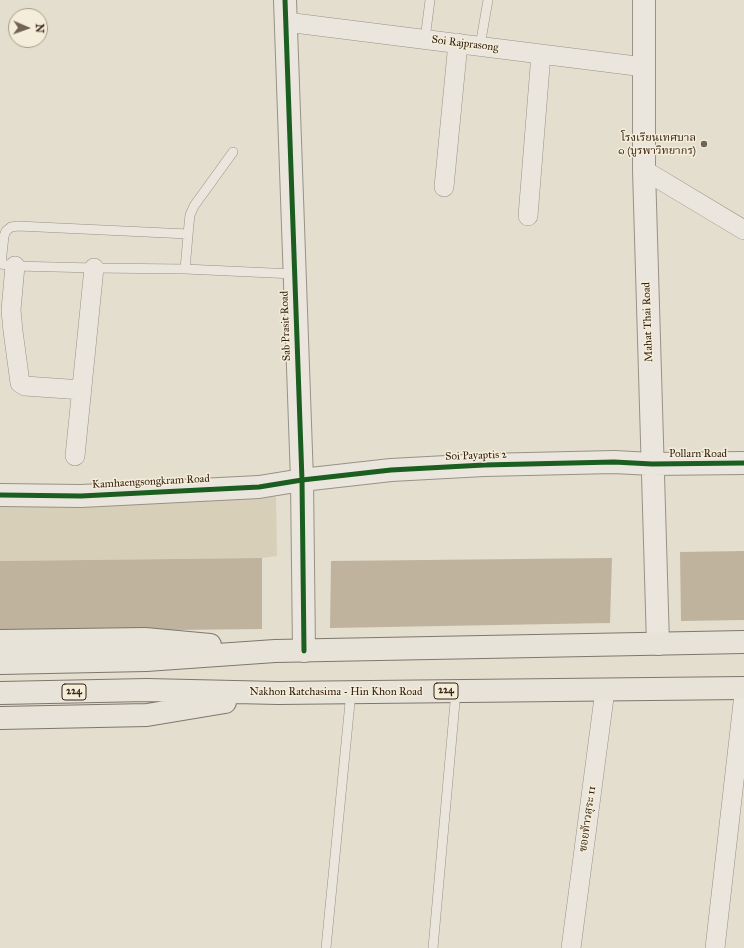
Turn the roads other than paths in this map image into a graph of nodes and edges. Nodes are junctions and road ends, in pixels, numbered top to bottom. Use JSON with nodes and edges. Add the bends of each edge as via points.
{"nodes":[{"id":1,"x":285,"y":0,"type":"edge"},
{"id":2,"x":430,"y":0,"type":"edge"},
{"id":3,"x":488,"y":0,"type":"edge"},
{"id":4,"x":644,"y":0,"type":"edge"},
{"id":5,"x":286,"y":22,"type":"junction"},
{"id":6,"x":425,"y":39,"type":"junction"},
{"id":7,"x":458,"y":43,"type":"junction"},
{"id":8,"x":480,"y":46,"type":"junction"},
{"id":9,"x":541,"y":54,"type":"junction"},
{"id":10,"x":644,"y":67,"type":"junction"},
{"id":11,"x":233,"y":152,"type":"dead end"},
{"id":12,"x":644,"y":170,"type":"junction"},
{"id":13,"x":444,"y":187,"type":"dead end"},
{"id":14,"x":528,"y":216,"type":"dead end"},
{"id":15,"x":744,"y":230,"type":"edge"},
{"id":16,"x":188,"y":234,"type":"junction"},
{"id":17,"x":5,"y":264,"type":"edge"},
{"id":18,"x":94,"y":268,"type":"junction"},
{"id":19,"x":185,"y":269,"type":"junction"},
{"id":20,"x":294,"y":274,"type":"junction"},
{"id":21,"x":82,"y":390,"type":"junction"},
{"id":22,"x":75,"y":456,"type":"dead end"},
{"id":23,"x":744,"y":463,"type":"edge"},
{"id":24,"x":652,"y":464,"type":"junction"},
{"id":25,"x":302,"y":480,"type":"junction"},
{"id":26,"x":0,"y":495,"type":"edge"},
{"id":27,"x":0,"y":641,"type":"edge"},
{"id":28,"x":744,"y":642,"type":"edge"},
{"id":29,"x":658,"y":644,"type":"junction"},
{"id":30,"x":275,"y":651,"type":"junction"},
{"id":31,"x":304,"y":651,"type":"junction"},
{"id":32,"x":0,"y":663,"type":"edge"},
{"id":33,"x":744,"y":688,"type":"edge"},
{"id":34,"x":605,"y":690,"type":"junction"},
{"id":35,"x":456,"y":691,"type":"junction"},
{"id":36,"x":351,"y":692,"type":"junction"},
{"id":37,"x":0,"y":693,"type":"edge"},
{"id":38,"x":278,"y":693,"type":"junction"},
{"id":39,"x":744,"y":694,"type":"edge"},
{"id":40,"x":0,"y":718,"type":"edge"},
{"id":41,"x":326,"y":948,"type":"edge"},
{"id":42,"x":433,"y":948,"type":"edge"},
{"id":43,"x":571,"y":948,"type":"edge"},
{"id":44,"x":715,"y":948,"type":"edge"}],
"edges":[{"from":1,"to":5,"type":"street","name":"Sab Prasit Road"},
{"from":2,"to":6,"type":"lane"},
{"from":3,"to":8,"type":"lane"},
{"from":4,"to":10,"type":"street","name":"Mahat Thai Road"},
{"from":5,"to":6,"type":"street","name":"Soi Rajprasong"},
{"from":5,"to":20,"type":"street","name":"Sab Prasit Road"},
{"from":6,"to":7,"type":"street","name":"Soi Rajprasong"},
{"from":7,"to":8,"type":"street","name":"Soi Rajprasong"},
{"from":7,"to":13,"type":"street"},
{"from":8,"to":9,"type":"street","name":"Soi Rajprasong"},
{"from":9,"to":10,"type":"street","name":"Soi Rajprasong"},
{"from":9,"to":14,"type":"street"},
{"from":10,"to":12,"type":"street","name":"Mahat Thai Road"},
{"from":11,"to":16,"type":"lane","via":[[194,206],[190,215]]},
{"from":12,"to":15,"type":"street"},
{"from":12,"to":24,"type":"street","name":"Mahat Thai Road"},
{"from":16,"to":17,"type":"lane","via":[[11,227],[6,230],[4,236]]},
{"from":16,"to":19,"type":"lane"},
{"from":17,"to":18,"type":"lane"},
{"from":17,"to":21,"type":"street","via":[[20,383],[25,386]]},
{"from":18,"to":19,"type":"lane"},
{"from":18,"to":21,"type":"street"},
{"from":19,"to":20,"type":"lane"},
{"from":20,"to":25,"type":"street","name":"Sab Prasit Road"},
{"from":21,"to":22,"type":"street"},
{"from":23,"to":24,"type":"street","name":"Pollarn Road"},
{"from":24,"to":25,"type":"street","name":"Soi Payaptis 2","via":[[614,462],[484,465],[391,470]]},
{"from":24,"to":29,"type":"street","name":"Mahat Thai Road"},
{"from":25,"to":26,"type":"street","name":"Kamhaengsongkram Road","via":[[259,487],[81,496]]},
{"from":25,"to":31,"type":"street","name":"Sab Prasit Road"},
{"from":27,"to":30,"type":"main road","via":[[145,639]]},
{"from":28,"to":29,"type":"main road"},
{"from":29,"to":31,"type":"main road"},
{"from":30,"to":31,"type":"main road"},
{"from":30,"to":32,"type":"main road","via":[[146,660]]},
{"from":33,"to":34,"type":"main road","name":"Nakhon Ratchasima - Hin Khon Road","number":"224"},
{"from":34,"to":35,"type":"main road","name":"Nakhon Ratchasima - Hin Khon Road","number":"224"},
{"from":34,"to":43,"type":"street","name":"ซอยท้าวสุระ 11"},
{"from":35,"to":36,"type":"main road","name":"Nakhon Ratchasima - Hin Khon Road","number":"224"},
{"from":35,"to":42,"type":"lane"},
{"from":36,"to":38,"type":"main road","name":"Nakhon Ratchasima - Hin Khon Road","number":"224"},
{"from":36,"to":41,"type":"lane"},
{"from":37,"to":38,"type":"main road","name":"Nakhon Ratchasima - Hin Khon Road","number":"224","via":[[147,690]]},
{"from":38,"to":40,"type":"main road","via":[[148,715]]},
{"from":39,"to":44,"type":"street"}]}
